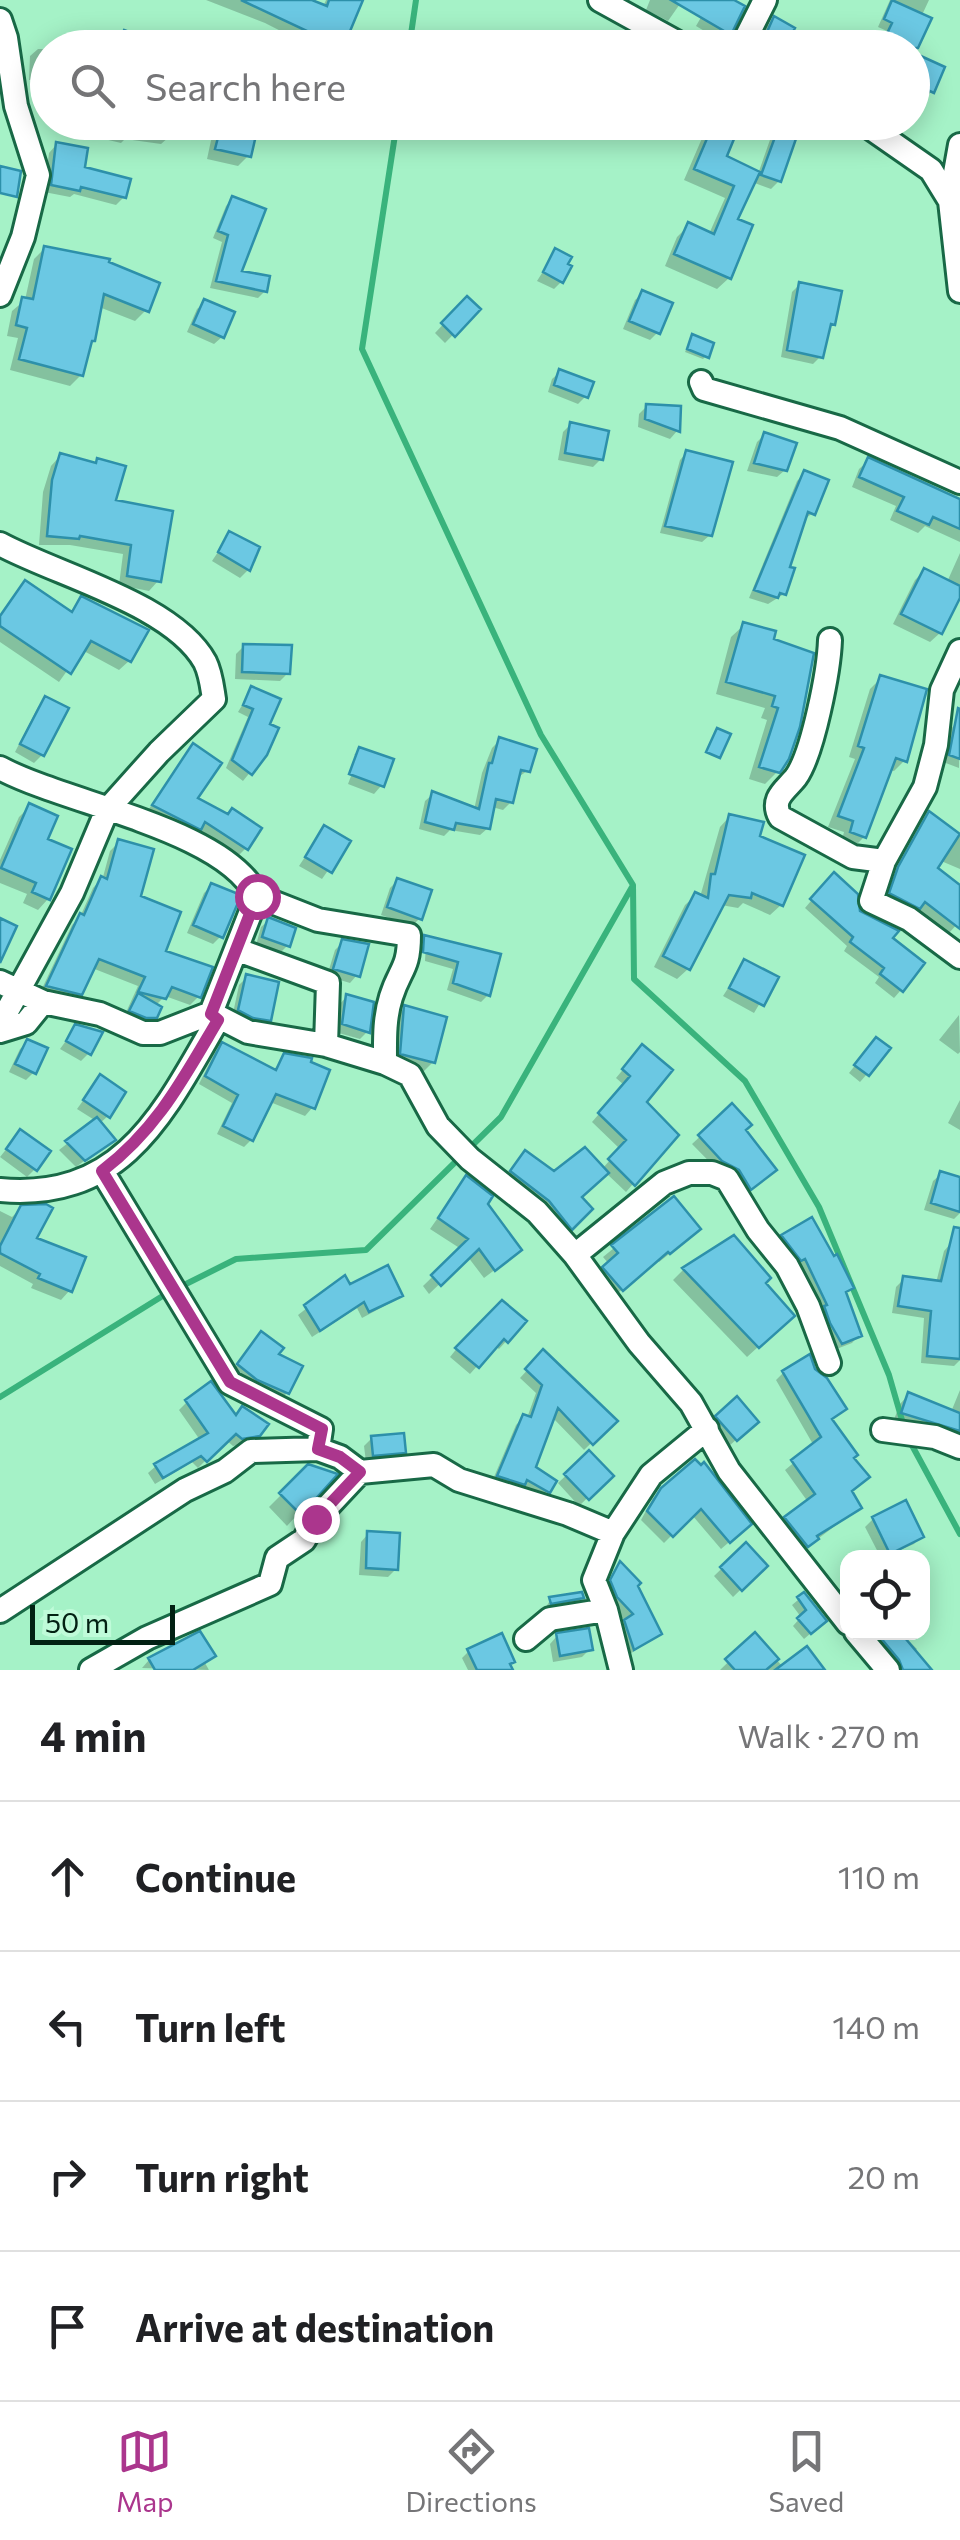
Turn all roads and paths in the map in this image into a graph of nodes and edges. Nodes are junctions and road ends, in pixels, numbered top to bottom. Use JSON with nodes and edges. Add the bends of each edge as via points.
{"nodes":[{"id":1,"x":600,"y":0,"type":"edge"},
{"id":2,"x":765,"y":0,"type":"edge"},
{"id":3,"x":0,"y":20,"type":"edge"},
{"id":4,"x":654,"y":30,"type":"edge"},
{"id":5,"x":750,"y":30,"type":"edge"},
{"id":6,"x":8,"y":107,"type":"edge"},
{"id":7,"x":888,"y":140,"type":"edge"},
{"id":8,"x":960,"y":146,"type":"edge"},
{"id":9,"x":950,"y":201,"type":"junction"},
{"id":10,"x":3,"y":280,"type":"edge"},
{"id":11,"x":960,"y":292,"type":"edge"},
{"id":12,"x":701,"y":382,"type":"dead end"},
{"id":13,"x":960,"y":482,"type":"edge"},
{"id":14,"x":0,"y":544,"type":"edge"},
{"id":15,"x":830,"y":640,"type":"dead end"},
{"id":16,"x":960,"y":651,"type":"edge"},
{"id":17,"x":950,"y":710,"type":"edge"},
{"id":18,"x":0,"y":768,"type":"edge"},
{"id":19,"x":107,"y":810,"type":"junction"},
{"id":20,"x":884,"y":862,"type":"junction"},
{"id":21,"x":257,"y":896,"type":"junction"},
{"id":22,"x":238,"y":950,"type":"junction"},
{"id":23,"x":960,"y":957,"type":"edge"},
{"id":24,"x":10,"y":986,"type":"edge"},
{"id":25,"x":43,"y":1002,"type":"junction"},
{"id":26,"x":214,"y":1016,"type":"junction"},
{"id":27,"x":0,"y":1027,"type":"edge"},
{"id":28,"x":326,"y":1046,"type":"junction"},
{"id":29,"x":385,"y":1063,"type":"junction"},
{"id":30,"x":102,"y":1171,"type":"junction"},
{"id":31,"x":0,"y":1190,"type":"edge"},
{"id":32,"x":575,"y":1256,"type":"junction"},
{"id":33,"x":830,"y":1363,"type":"dead end"},
{"id":34,"x":707,"y":1430,"type":"junction"},
{"id":35,"x":883,"y":1430,"type":"dead end"},
{"id":36,"x":960,"y":1447,"type":"edge"},
{"id":37,"x":318,"y":1449,"type":"junction"},
{"id":38,"x":360,"y":1472,"type":"junction"},
{"id":39,"x":613,"y":1533,"type":"junction"},
{"id":40,"x":606,"y":1610,"type":"junction"},
{"id":41,"x":0,"y":1612,"type":"edge"},
{"id":42,"x":840,"y":1613,"type":"edge"},
{"id":43,"x":526,"y":1638,"type":"dead end"},
{"id":44,"x":863,"y":1640,"type":"edge"},
{"id":45,"x":91,"y":1670,"type":"edge"},
{"id":46,"x":621,"y":1670,"type":"edge"},
{"id":47,"x":888,"y":1670,"type":"edge"}],
"edges":[{"from":1,"to":4,"type":"street"},
{"from":2,"to":5,"type":"street"},
{"from":3,"to":6,"type":"street"},
{"from":6,"to":10,"type":"street","via":[[38,174],[23,237]]},
{"from":7,"to":9,"type":"street","via":[[931,170]]},
{"from":8,"to":9,"type":"street"},
{"from":9,"to":11,"type":"street"},
{"from":12,"to":13,"type":"street","via":[[704,389],[840,428]]},
{"from":14,"to":19,"type":"street","via":[[146,612],[188,639],[210,672],[214,700]]},
{"from":15,"to":20,"type":"street","via":[[807,750],[776,809],[852,857]]},
{"from":16,"to":17,"type":"street","via":[[942,690]]},
{"from":17,"to":20,"type":"street","via":[[925,787]]},
{"from":18,"to":19,"type":"street"},
{"from":19,"to":21,"type":"street","via":[[209,850],[236,866]]},
{"from":19,"to":24,"type":"street","via":[[72,893]]},
{"from":20,"to":23,"type":"street","via":[[871,901],[909,919]]},
{"from":21,"to":22,"type":"street"},
{"from":21,"to":29,"type":"street","via":[[318,920],[409,935],[409,962],[391,995],[384,1029]]},
{"from":22,"to":26,"type":"street"},
{"from":22,"to":28,"type":"street","via":[[328,984]]},
{"from":24,"to":25,"type":"street"},
{"from":24,"to":27,"type":"street"},
{"from":25,"to":26,"type":"street","via":[[100,1014],[143,1033]]},
{"from":25,"to":27,"type":"street","via":[[26,1024]]},
{"from":26,"to":28,"type":"street","via":[[248,1032]]},
{"from":26,"to":30,"type":"street","via":[[173,1096],[132,1148]]},
{"from":28,"to":29,"type":"street"},
{"from":29,"to":32,"type":"street","via":[[410,1075],[438,1126],[537,1212]]},
{"from":30,"to":31,"type":"street","via":[[57,1190]]},
{"from":30,"to":37,"type":"street","via":[[230,1382],[322,1429]]},
{"from":32,"to":33,"type":"street","via":[[664,1183],[689,1172],[727,1179],[787,1266]]},
{"from":32,"to":34,"type":"street"},
{"from":34,"to":39,"type":"street","via":[[651,1476]]},
{"from":34,"to":42,"type":"street","via":[[729,1471]]},
{"from":35,"to":36,"type":"street"},
{"from":37,"to":38,"type":"street"},
{"from":37,"to":41,"type":"street","via":[[250,1450]]},
{"from":38,"to":39,"type":"street","via":[[434,1465],[459,1480]]},
{"from":38,"to":45,"type":"street","via":[[304,1540],[277,1558],[270,1584]]},
{"from":39,"to":40,"type":"street","via":[[594,1580]]},
{"from":40,"to":43,"type":"street","via":[[550,1619]]},
{"from":40,"to":46,"type":"street"},
{"from":44,"to":47,"type":"street"}]}
